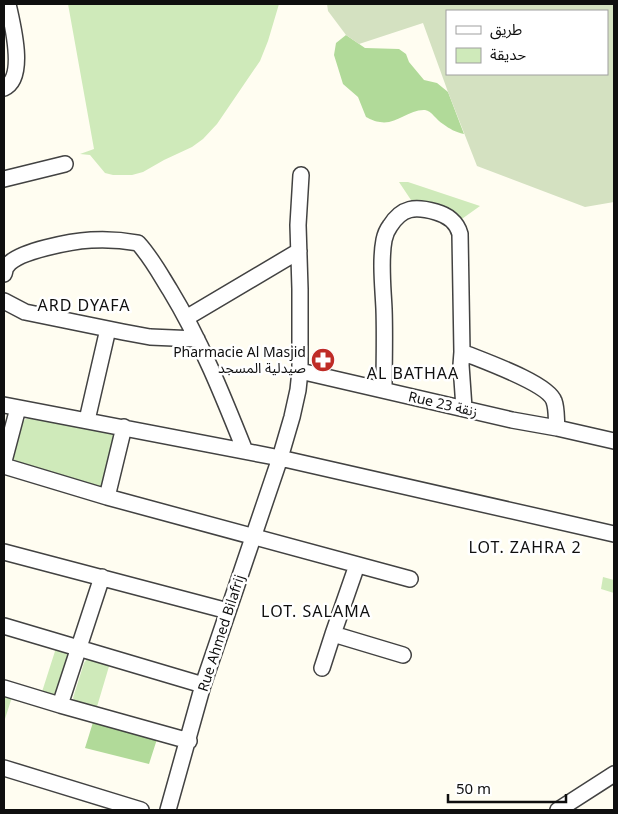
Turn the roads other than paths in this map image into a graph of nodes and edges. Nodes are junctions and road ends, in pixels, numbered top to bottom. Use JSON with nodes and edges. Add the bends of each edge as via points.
{"nodes":[{"id":1,"x":8,"y":4,"type":"edge"},
{"id":2,"x":4,"y":88,"type":"edge"},
{"id":3,"x":65,"y":164,"type":"dead end"},
{"id":4,"x":302,"y":175,"type":"dead end"},
{"id":5,"x":4,"y":179,"type":"edge"},
{"id":6,"x":299,"y":251,"type":"junction"},
{"id":7,"x":4,"y":274,"type":"edge"},
{"id":8,"x":4,"y":301,"type":"edge"},
{"id":9,"x":186,"y":318,"type":"junction"},
{"id":10,"x":108,"y":329,"type":"junction"},
{"id":11,"x":197,"y":339,"type":"junction"},
{"id":12,"x":462,"y":352,"type":"junction"},
{"id":13,"x":300,"y":371,"type":"junction"},
{"id":14,"x":384,"y":390,"type":"junction"},
{"id":15,"x":11,"y":406,"type":"edge"},
{"id":16,"x":464,"y":408,"type":"junction"},
{"id":17,"x":87,"y":420,"type":"junction"},
{"id":18,"x":124,"y":427,"type":"junction"},
{"id":19,"x":557,"y":428,"type":"junction"},
{"id":20,"x":614,"y":441,"type":"edge"},
{"id":21,"x":245,"y":451,"type":"junction"},
{"id":22,"x":280,"y":458,"type":"junction"},
{"id":23,"x":4,"y":461,"type":"edge"},
{"id":24,"x":4,"y":466,"type":"edge"},
{"id":25,"x":107,"y":497,"type":"junction"},
{"id":26,"x":614,"y":534,"type":"edge"},
{"id":27,"x":254,"y":536,"type":"junction"},
{"id":28,"x":4,"y":552,"type":"edge"},
{"id":29,"x":357,"y":565,"type":"junction"},
{"id":30,"x":102,"y":577,"type":"junction"},
{"id":31,"x":410,"y":579,"type":"dead end"},
{"id":32,"x":228,"y":611,"type":"junction"},
{"id":33,"x":4,"y":626,"type":"edge"},
{"id":34,"x":332,"y":634,"type":"junction"},
{"id":35,"x":78,"y":649,"type":"junction"},
{"id":36,"x":402,"y":655,"type":"dead end"},
{"id":37,"x":322,"y":668,"type":"dead end"},
{"id":38,"x":203,"y":685,"type":"junction"},
{"id":39,"x":4,"y":688,"type":"edge"},
{"id":40,"x":60,"y":705,"type":"junction"},
{"id":41,"x":188,"y":741,"type":"junction"},
{"id":42,"x":4,"y":768,"type":"edge"},
{"id":43,"x":614,"y":774,"type":"edge"},
{"id":44,"x":141,"y":810,"type":"edge"},
{"id":45,"x":168,"y":810,"type":"edge"},
{"id":46,"x":558,"y":810,"type":"edge"}],
"edges":[{"from":1,"to":2,"type":"street","via":[[14,32],[16,70]]},
{"from":3,"to":5,"type":"street"},
{"from":4,"to":6,"type":"street","name":"Rue Ahmed Bilafrij"},
{"from":6,"to":9,"type":"street"},
{"from":6,"to":13,"type":"street","name":"Rue Ahmed Bilafrij"},
{"from":7,"to":9,"type":"street","via":[[7,266],[18,258],[59,245],[92,240],[138,243],[159,271]]},
{"from":8,"to":10,"type":"street","via":[[25,312]]},
{"from":9,"to":11,"type":"street"},
{"from":10,"to":11,"type":"street","via":[[150,337]]},
{"from":10,"to":17,"type":"street"},
{"from":11,"to":21,"type":"street"},
{"from":12,"to":14,"type":"street","via":[[461,240],[458,229],[454,222],[439,213],[427,209],[405,210],[393,220],[384,240]]},
{"from":12,"to":16,"type":"street"},
{"from":12,"to":19,"type":"street","via":[[534,382],[548,392],[554,400]]},
{"from":13,"to":14,"type":"street","name":"Rue 23 زنقة"},
{"from":13,"to":22,"type":"street","name":"Rue Ahmed Bilafrij","via":[[292,417]]},
{"from":14,"to":16,"type":"street","name":"Rue 23 زنقة"},
{"from":15,"to":17,"type":"street"},
{"from":15,"to":23,"type":"street"},
{"from":16,"to":19,"type":"street","name":"Rue 23 زنقة"},
{"from":17,"to":18,"type":"street"},
{"from":18,"to":21,"type":"street"},
{"from":18,"to":25,"type":"street"},
{"from":19,"to":20,"type":"street","name":"Rue 23 زنقة"},
{"from":21,"to":22,"type":"street"},
{"from":22,"to":26,"type":"street"},
{"from":22,"to":27,"type":"street","name":"Rue Ahmed Bilafrij"},
{"from":24,"to":25,"type":"street"},
{"from":25,"to":27,"type":"street"},
{"from":27,"to":29,"type":"street"},
{"from":27,"to":32,"type":"street","name":"Rue Ahmed Bilafrij"},
{"from":28,"to":30,"type":"street"},
{"from":29,"to":31,"type":"street"},
{"from":29,"to":34,"type":"street"},
{"from":30,"to":32,"type":"street"},
{"from":30,"to":35,"type":"street"},
{"from":32,"to":38,"type":"street","name":"Rue Ahmed Bilafrij"},
{"from":33,"to":35,"type":"street"},
{"from":34,"to":36,"type":"street"},
{"from":34,"to":37,"type":"street"},
{"from":35,"to":38,"type":"street"},
{"from":35,"to":40,"type":"street"},
{"from":38,"to":41,"type":"street","name":"Rue Ahmed Bilafrij"},
{"from":39,"to":40,"type":"street"},
{"from":40,"to":41,"type":"street"},
{"from":41,"to":45,"type":"street","name":"Rue Ahmed Bilafrij"},
{"from":42,"to":44,"type":"street"},
{"from":43,"to":46,"type":"street"}]}
